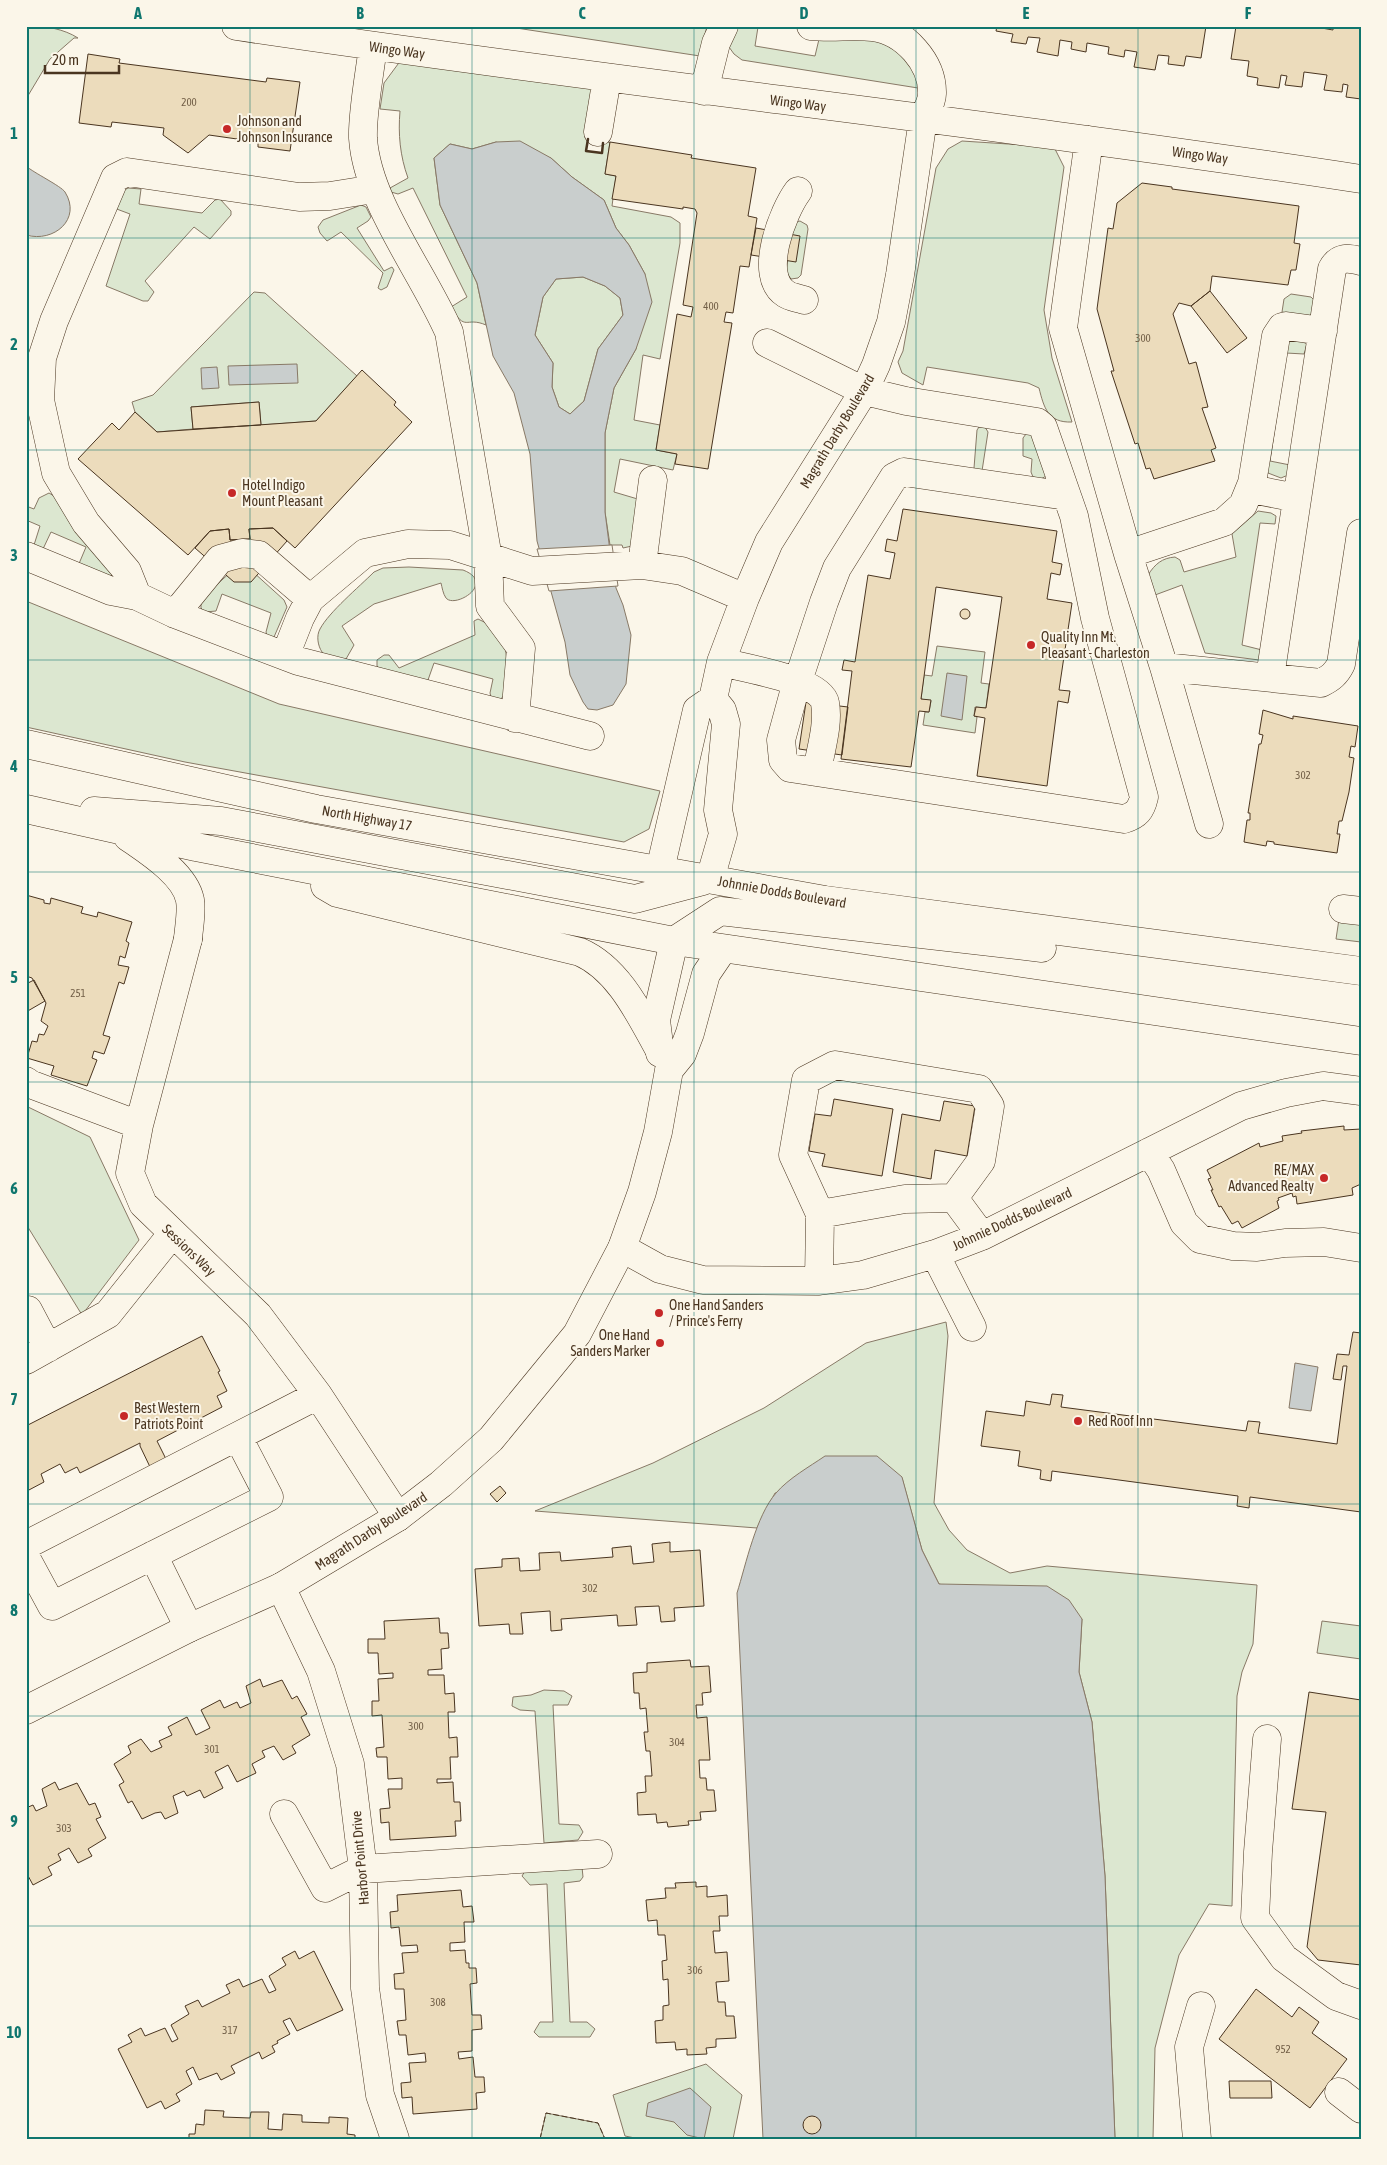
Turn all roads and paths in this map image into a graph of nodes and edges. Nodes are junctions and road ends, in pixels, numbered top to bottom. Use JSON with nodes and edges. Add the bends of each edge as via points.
{"nodes":[{"id":1,"x":236,"y":26,"type":"edge"},
{"id":2,"x":724,"y":26,"type":"edge"},
{"id":3,"x":811,"y":26,"type":"edge"},
{"id":4,"x":373,"y":46,"type":"junction"},
{"id":5,"x":607,"y":78,"type":"junction"},
{"id":6,"x":704,"y":91,"type":"junction"},
{"id":7,"x":923,"y":119,"type":"junction"},
{"id":8,"x":598,"y":132,"type":"dead end"},
{"id":9,"x":1089,"y":140,"type":"junction"},
{"id":10,"x":1361,"y":179,"type":"edge"},
{"id":11,"x":374,"y":189,"type":"junction"},
{"id":12,"x":798,"y":191,"type":"dead end"},
{"id":13,"x":1361,"y":260,"type":"edge"},
{"id":14,"x":804,"y":300,"type":"dead end"},
{"id":15,"x":1323,"y":330,"type":"junction"},
{"id":16,"x":767,"y":343,"type":"dead end"},
{"id":17,"x":864,"y":391,"type":"junction"},
{"id":18,"x":653,"y":480,"type":"dead end"},
{"id":19,"x":1250,"y":489,"type":"junction"},
{"id":20,"x":1067,"y":496,"type":"junction"},
{"id":21,"x":1297,"y":498,"type":"junction"},
{"id":22,"x":1361,"y":533,"type":"edge"},
{"id":23,"x":1128,"y":554,"type":"junction"},
{"id":24,"x":26,"y":556,"type":"edge"},
{"id":25,"x":488,"y":558,"type":"junction"},
{"id":26,"x":633,"y":566,"type":"junction"},
{"id":27,"x":138,"y":596,"type":"junction"},
{"id":28,"x":745,"y":598,"type":"junction"},
{"id":29,"x":310,"y":599,"type":"junction"},
{"id":30,"x":175,"y":614,"type":"junction"},
{"id":31,"x":285,"y":656,"type":"junction"},
{"id":32,"x":721,"y":662,"type":"junction"},
{"id":33,"x":1164,"y":667,"type":"junction"},
{"id":34,"x":1270,"y":677,"type":"junction"},
{"id":35,"x":797,"y":682,"type":"junction"},
{"id":36,"x":713,"y":699,"type":"junction"},
{"id":37,"x":515,"y":718,"type":"junction"},
{"id":38,"x":590,"y":736,"type":"dead end"},
{"id":39,"x":26,"y":744,"type":"edge"},
{"id":40,"x":817,"y":772,"type":"junction"},
{"id":41,"x":26,"y":807,"type":"edge"},
{"id":42,"x":1209,"y":824,"type":"dead end"},
{"id":43,"x":121,"y":832,"type":"junction"},
{"id":44,"x":294,"y":867,"type":"junction"},
{"id":45,"x":660,"y":870,"type":"junction"},
{"id":46,"x":710,"y":879,"type":"junction"},
{"id":47,"x":1092,"y":936,"type":"junction"},
{"id":48,"x":674,"y":942,"type":"junction"},
{"id":49,"x":723,"y":949,"type":"junction"},
{"id":50,"x":1361,"y":971,"type":"edge"},
{"id":51,"x":1361,"y":1041,"type":"edge"},
{"id":52,"x":664,"y":1061,"type":"junction"},
{"id":53,"x":26,"y":1081,"type":"edge"},
{"id":54,"x":1361,"y":1091,"type":"edge"},
{"id":55,"x":139,"y":1125,"type":"junction"},
{"id":56,"x":1149,"y":1152,"type":"junction"},
{"id":57,"x":954,"y":1198,"type":"junction"},
{"id":58,"x":820,"y":1214,"type":"junction"},
{"id":59,"x":172,"y":1234,"type":"junction"},
{"id":60,"x":982,"y":1236,"type":"junction"},
{"id":61,"x":622,"y":1248,"type":"junction"},
{"id":62,"x":1361,"y":1248,"type":"edge"},
{"id":63,"x":935,"y":1254,"type":"junction"},
{"id":64,"x":819,"y":1281,"type":"junction"},
{"id":65,"x":27,"y":1310,"type":"edge"},
{"id":66,"x":972,"y":1327,"type":"dead end"},
{"id":67,"x":37,"y":1354,"type":"edge"},
{"id":68,"x":318,"y":1395,"type":"junction"},
{"id":69,"x":238,"y":1437,"type":"junction"},
{"id":70,"x":398,"y":1517,"type":"junction"},
{"id":71,"x":26,"y":1545,"type":"edge"},
{"id":72,"x":153,"y":1555,"type":"junction"},
{"id":73,"x":26,"y":1558,"type":"edge"},
{"id":74,"x":281,"y":1588,"type":"junction"},
{"id":75,"x":189,"y":1628,"type":"junction"},
{"id":76,"x":27,"y":1709,"type":"edge"},
{"id":77,"x":1266,"y":1739,"type":"dead end"},
{"id":78,"x":284,"y":1814,"type":"dead end"},
{"id":79,"x":598,"y":1854,"type":"dead end"},
{"id":80,"x":363,"y":1868,"type":"junction"},
{"id":81,"x":1361,"y":2005,"type":"edge"},
{"id":82,"x":1201,"y":2006,"type":"dead end"},
{"id":83,"x":1339,"y":2092,"type":"dead end"},
{"id":84,"x":1361,"y":2110,"type":"edge"},
{"id":85,"x":395,"y":2139,"type":"edge"},
{"id":86,"x":1197,"y":2139,"type":"edge"}],
"edges":[{"from":1,"to":4,"type":"main road","name":"Wingo Way"},
{"from":2,"to":6,"type":"main road","via":[[716,43]]},
{"from":3,"to":7,"type":"main road","name":"Magrath Darby Boulevard","via":[[834,29],[874,27],[916,48],[930,75],[932,96]]},
{"from":4,"to":5,"type":"main road","name":"Wingo Way"},
{"from":4,"to":11,"type":"main road","via":[[363,137]]},
{"from":5,"to":6,"type":"main road","name":"Wingo Way"},
{"from":5,"to":8,"type":"main road"},
{"from":6,"to":7,"type":"main road","name":"Wingo Way"},
{"from":7,"to":9,"type":"main road","name":"Wingo Way"},
{"from":7,"to":17,"type":"main road","name":"Magrath Darby Boulevard","via":[[890,322]]},
{"from":9,"to":10,"type":"main road","name":"Wingo Way"},
{"from":9,"to":23,"type":"main road","via":[[1063,328]]},
{"from":11,"to":25,"type":"main road","via":[[449,332]]},
{"from":11,"to":27,"type":"main road","via":[[299,197],[127,172],[115,178],[54,322],[42,358],[40,400],[56,473],[86,523],[127,571]]},
{"from":12,"to":14,"type":"main road","via":[[781,221],[772,266],[775,282],[785,294]]},
{"from":13,"to":15,"type":"main road","via":[[1343,259],[1334,266]]},
{"from":15,"to":19,"type":"main road","via":[[1286,326],[1276,336]]},
{"from":15,"to":21,"type":"main road"},
{"from":16,"to":17,"type":"main road"},
{"from":17,"to":20,"type":"main road","via":[[1037,422],[1043,427]]},
{"from":17,"to":28,"type":"main road","name":"Magrath Darby Boulevard","via":[[769,542]]},
{"from":18,"to":26,"type":"main road"},
{"from":19,"to":21,"type":"main road"},
{"from":19,"to":23,"type":"main road","via":[[1237,512],[1224,522]]},
{"from":20,"to":35,"type":"main road","via":[[904,472],[894,477],[837,568]]},
{"from":20,"to":40,"type":"main road","via":[[1095,618],[1144,797],[1136,816],[1124,819]]},
{"from":21,"to":34,"type":"main road"},
{"from":22,"to":34,"type":"main road","via":[[1341,664],[1337,672],[1321,683]]},
{"from":23,"to":33,"type":"main road"},
{"from":24,"to":27,"type":"main road","via":[[111,591]]},
{"from":25,"to":26,"type":"main road","via":[[532,571]]},
{"from":25,"to":29,"type":"main road","via":[[450,545],[408,544],[365,553]]},
{"from":25,"to":37,"type":"main road","via":[[490,606],[521,648]]},
{"from":26,"to":28,"type":"main road","via":[[682,571]]},
{"from":27,"to":30,"type":"main road"},
{"from":28,"to":32,"type":"main road","name":"Magrath Darby Boulevard"},
{"from":29,"to":30,"type":"main road","via":[[259,555],[242,554],[220,559]]},
{"from":29,"to":31,"type":"main road"},
{"from":30,"to":31,"type":"main road"},
{"from":31,"to":37,"type":"main road"},
{"from":32,"to":35,"type":"main road"},
{"from":32,"to":36,"type":"main road","name":"Magrath Darby Boulevard"},
{"from":33,"to":34,"type":"main road"},
{"from":33,"to":42,"type":"main road"},
{"from":35,"to":40,"type":"main road","via":[[817,690],[825,701],[826,716]]},
{"from":35,"to":40,"type":"main road","via":[[781,740],[783,760],[790,768]]},
{"from":36,"to":45,"type":"main road","via":[[697,710]]},
{"from":36,"to":46,"type":"main road","via":[[722,710],[726,724],[718,810],[723,834]]},
{"from":37,"to":38,"type":"main road"},
{"from":39,"to":45,"type":"main road","name":"North Highway 17","via":[[316,809]]},
{"from":41,"to":43,"type":"main road"},
{"from":41,"to":46,"type":"main road","via":[[221,821],[636,900]]},
{"from":43,"to":44,"type":"main road"},
{"from":43,"to":55,"type":"main road","name":"Sessions Way","via":[[171,868],[190,898],[188,938]]},
{"from":44,"to":48,"type":"main road"},
{"from":44,"to":52,"type":"main road","via":[[337,894],[580,952],[596,959],[632,1000]]},
{"from":45,"to":46,"type":"main road","name":"North Highway 17"},
{"from":46,"to":47,"type":"main road","name":"Johnnie Dodds Boulevard","via":[[825,900]]},
{"from":47,"to":48,"type":"main road","via":[[1042,948],[720,911]]},
{"from":47,"to":50,"type":"main road","name":"Johnnie Dodds Boulevard"},
{"from":48,"to":49,"type":"main road"},
{"from":48,"to":52,"type":"main road","name":"Magrath Darby Boulevard","via":[[656,1020]]},
{"from":49,"to":51,"type":"main road"},
{"from":49,"to":52,"type":"main road","name":"Magrath Darby Boulevard","via":[[706,974],[682,1054]]},
{"from":52,"to":61,"type":"main road","name":"Magrath Darby Boulevard","via":[[658,1132],[642,1192]]},
{"from":53,"to":55,"type":"main road"},
{"from":54,"to":56,"type":"main road","name":"Johnnie Dodds Boulevard","via":[[1323,1086],[1286,1093],[1241,1106]]},
{"from":55,"to":59,"type":"main road","name":"Sessions Way","via":[[130,1173],[143,1204]]},
{"from":56,"to":60,"type":"main road","name":"Johnnie Dodds Boulevard"},
{"from":56,"to":62,"type":"main road","via":[[1161,1170],[1184,1224],[1200,1240],[1257,1248],[1285,1242],[1324,1242]]},
{"from":57,"to":58,"type":"main road","via":[[905,1199]]},
{"from":57,"to":58,"type":"main road","via":[[982,1161],[990,1106],[979,1089],[834,1065],[806,1080],[793,1155]]},
{"from":57,"to":60,"type":"main road"},
{"from":58,"to":64,"type":"main road"},
{"from":59,"to":67,"type":"main road","via":[[108,1314]]},
{"from":59,"to":68,"type":"main road","name":"Sessions Way","via":[[258,1315]]},
{"from":60,"to":63,"type":"main road","name":"Johnnie Dodds Boulevard"},
{"from":61,"to":64,"type":"main road","name":"Johnnie Dodds Boulevard","via":[[660,1269],[703,1280]]},
{"from":61,"to":70,"type":"main road","name":"Magrath Darby Boulevard","via":[[577,1334],[534,1389],[491,1439],[442,1484]]},
{"from":63,"to":64,"type":"main road","name":"Johnnie Dodds Boulevard","via":[[863,1275]]},
{"from":63,"to":66,"type":"main road"},
{"from":65,"to":67,"type":"main road"},
{"from":68,"to":69,"type":"main road"},
{"from":68,"to":70,"type":"main road","name":"Sessions Way"},
{"from":69,"to":71,"type":"main road"},
{"from":69,"to":72,"type":"main road","via":[[269,1497]]},
{"from":70,"to":74,"type":"main road","name":"Magrath Darby Boulevard"},
{"from":72,"to":73,"type":"main road","via":[[52,1606]]},
{"from":72,"to":75,"type":"main road"},
{"from":74,"to":75,"type":"main road","name":"Magrath Darby Boulevard"},
{"from":74,"to":80,"type":"main road","name":"Harbor Point Drive","via":[[321,1671],[350,1764]]},
{"from":75,"to":76,"type":"main road","name":"Magrath Darby Boulevard"},
{"from":77,"to":81,"type":"main road","via":[[1255,1918],[1284,1958],[1336,1996]]},
{"from":78,"to":80,"type":"main road","via":[[325,1888]]},
{"from":79,"to":80,"type":"main road"},
{"from":80,"to":85,"type":"main road","name":"Harbor Point Drive","via":[[365,1988],[380,2095]]},
{"from":82,"to":86,"type":"main road","via":[[1189,2047]]},
{"from":83,"to":84,"type":"main road"}]}
